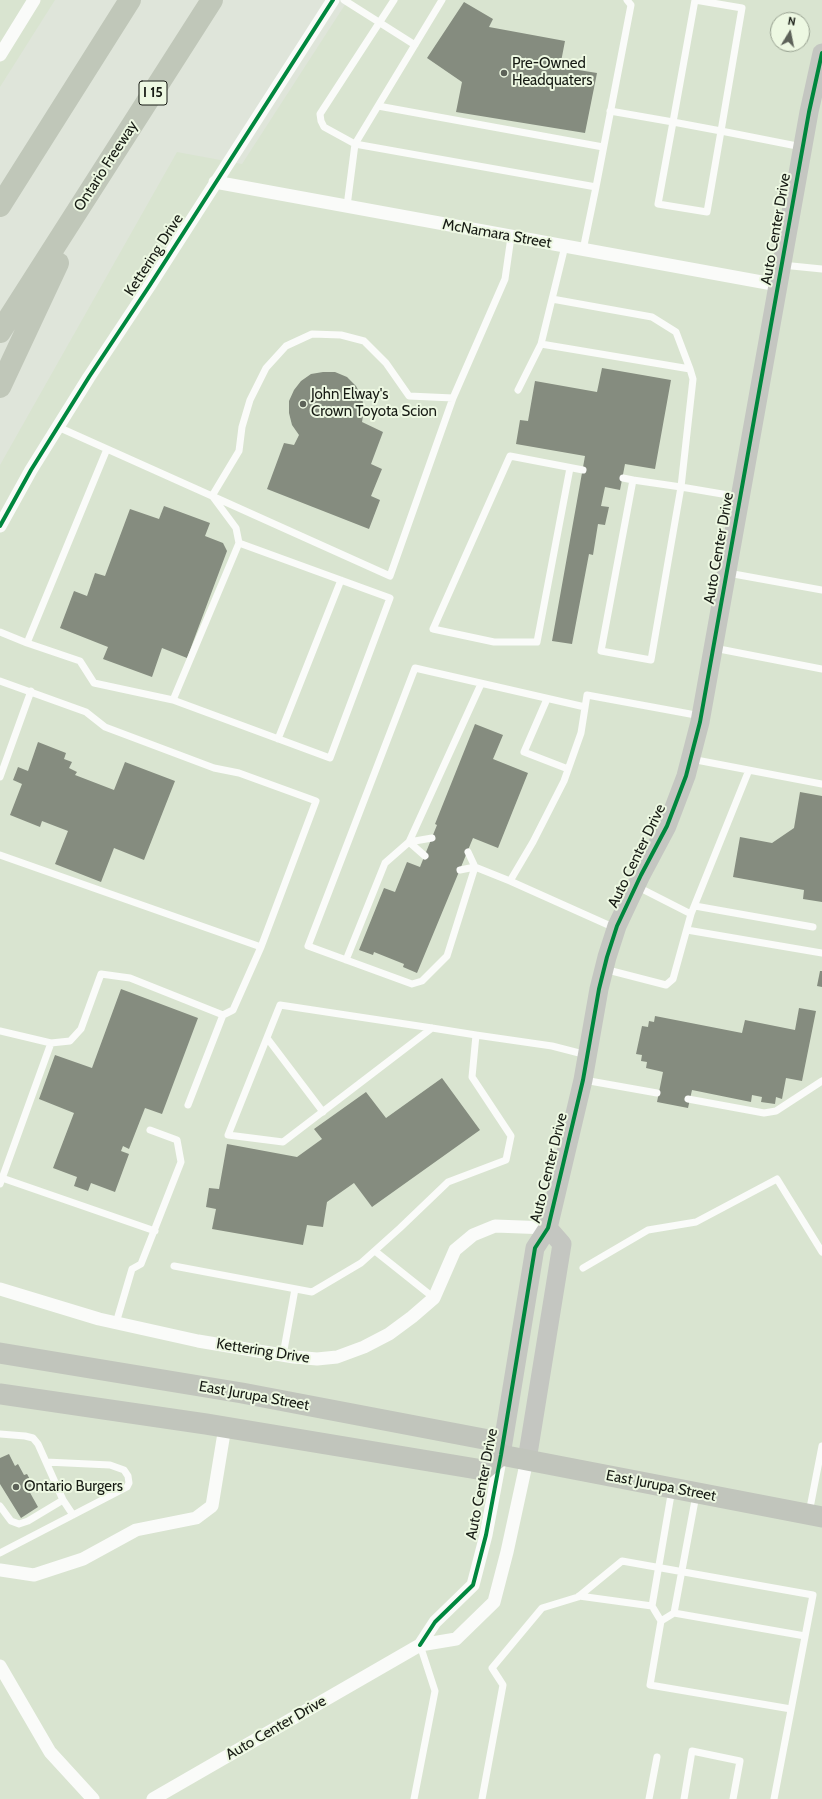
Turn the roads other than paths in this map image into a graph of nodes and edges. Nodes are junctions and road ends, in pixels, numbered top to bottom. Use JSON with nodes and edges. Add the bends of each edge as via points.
{"nodes":[{"id":1,"x":34,"y":0,"type":"edge"},
{"id":2,"x":130,"y":0,"type":"edge"},
{"id":3,"x":212,"y":0,"type":"edge"},
{"id":4,"x":333,"y":0,"type":"edge"},
{"id":5,"x":344,"y":0,"type":"edge"},
{"id":6,"x":394,"y":0,"type":"edge"},
{"id":7,"x":442,"y":0,"type":"edge"},
{"id":8,"x":627,"y":0,"type":"edge"},
{"id":9,"x":379,"y":23,"type":"junction"},
{"id":10,"x":415,"y":45,"type":"junction"},
{"id":11,"x":822,"y":53,"type":"edge"},
{"id":12,"x":0,"y":55,"type":"edge"},
{"id":13,"x":378,"y":106,"type":"junction"},
{"id":14,"x":610,"y":111,"type":"junction"},
{"id":15,"x":673,"y":122,"type":"junction"},
{"id":16,"x":721,"y":131,"type":"junction"},
{"id":17,"x":355,"y":144,"type":"junction"},
{"id":18,"x":604,"y":147,"type":"junction"},
{"id":19,"x":802,"y":147,"type":"junction"},
{"id":20,"x":36,"y":148,"type":"junction"},
{"id":21,"x":215,"y":182,"type":"junction"},
{"id":22,"x":94,"y":186,"type":"junction"},
{"id":23,"x":596,"y":187,"type":"junction"},
{"id":24,"x":0,"y":189,"type":"edge"},
{"id":25,"x":0,"y":206,"type":"edge"},
{"id":26,"x":347,"y":206,"type":"junction"},
{"id":27,"x":511,"y":236,"type":"junction"},
{"id":28,"x":566,"y":246,"type":"junction"},
{"id":29,"x":583,"y":250,"type":"junction"},
{"id":30,"x":782,"y":265,"type":"junction"},
{"id":31,"x":822,"y":269,"type":"edge"},
{"id":32,"x":778,"y":285,"type":"junction"},
{"id":33,"x":552,"y":300,"type":"junction"},
{"id":34,"x":0,"y":332,"type":"edge"},
{"id":35,"x":541,"y":344,"type":"junction"},
{"id":36,"x":690,"y":369,"type":"junction"},
{"id":37,"x":0,"y":387,"type":"edge"},
{"id":38,"x":518,"y":390,"type":"dead end"},
{"id":39,"x":453,"y":398,"type":"junction"},
{"id":40,"x":58,"y":427,"type":"junction"},
{"id":41,"x":107,"y":449,"type":"junction"},
{"id":42,"x":570,"y":468,"type":"junction"},
{"id":43,"x":583,"y":470,"type":"dead end"},
{"id":44,"x":623,"y":478,"type":"dead end"},
{"id":45,"x":633,"y":480,"type":"junction"},
{"id":46,"x":681,"y":487,"type":"junction"},
{"id":47,"x":212,"y":496,"type":"junction"},
{"id":48,"x":740,"y":497,"type":"junction"},
{"id":49,"x":0,"y":526,"type":"edge"},
{"id":50,"x":239,"y":543,"type":"junction"},
{"id":51,"x":727,"y":573,"type":"junction"},
{"id":52,"x":341,"y":580,"type":"junction"},
{"id":53,"x":822,"y":590,"type":"edge"},
{"id":54,"x":0,"y":632,"type":"edge"},
{"id":55,"x":27,"y":643,"type":"junction"},
{"id":56,"x":714,"y":648,"type":"junction"},
{"id":57,"x":822,"y":669,"type":"edge"},
{"id":58,"x":0,"y":681,"type":"edge"},
{"id":59,"x":481,"y":684,"type":"junction"},
{"id":60,"x":31,"y":691,"type":"junction"},
{"id":61,"x":547,"y":699,"type":"junction"},
{"id":62,"x":173,"y":700,"type":"junction"},
{"id":63,"x":585,"y":707,"type":"junction"},
{"id":64,"x":702,"y":716,"type":"junction"},
{"id":65,"x":278,"y":739,"type":"junction"},
{"id":66,"x":691,"y":759,"type":"junction"},
{"id":67,"x":568,"y":769,"type":"junction"},
{"id":68,"x":749,"y":770,"type":"junction"},
{"id":69,"x":0,"y":777,"type":"edge"},
{"id":70,"x":822,"y":784,"type":"edge"},
{"id":71,"x":432,"y":838,"type":"dead end"},
{"id":72,"x":408,"y":842,"type":"junction"},
{"id":73,"x":468,"y":852,"type":"dead end"},
{"id":74,"x":0,"y":855,"type":"edge"},
{"id":75,"x":425,"y":856,"type":"dead end"},
{"id":76,"x":475,"y":867,"type":"junction"},
{"id":77,"x":460,"y":870,"type":"dead end"},
{"id":78,"x":510,"y":881,"type":"junction"},
{"id":79,"x":636,"y":886,"type":"junction"},
{"id":80,"x":695,"y":906,"type":"junction"},
{"id":81,"x":691,"y":914,"type":"junction"},
{"id":82,"x":813,"y":927,"type":"dead end"},
{"id":83,"x":616,"y":928,"type":"junction"},
{"id":84,"x":687,"y":930,"type":"junction"},
{"id":85,"x":261,"y":947,"type":"junction"},
{"id":86,"x":822,"y":953,"type":"edge"},
{"id":87,"x":346,"y":960,"type":"junction"},
{"id":88,"x":604,"y":969,"type":"junction"},
{"id":89,"x":223,"y":1015,"type":"junction"},
{"id":90,"x":432,"y":1028,"type":"junction"},
{"id":91,"x":0,"y":1031,"type":"edge"},
{"id":92,"x":476,"y":1035,"type":"junction"},
{"id":93,"x":267,"y":1038,"type":"junction"},
{"id":94,"x":51,"y":1043,"type":"junction"},
{"id":95,"x":587,"y":1055,"type":"junction"},
{"id":96,"x":583,"y":1080,"type":"junction"},
{"id":97,"x":822,"y":1081,"type":"edge"},
{"id":98,"x":657,"y":1093,"type":"dead end"},
{"id":99,"x":688,"y":1099,"type":"dead end"},
{"id":100,"x":188,"y":1105,"type":"dead end"},
{"id":101,"x":323,"y":1112,"type":"junction"},
{"id":102,"x":150,"y":1130,"type":"dead end"},
{"id":103,"x":1,"y":1181,"type":"edge"},
{"id":104,"x":548,"y":1228,"type":"junction"},
{"id":105,"x":155,"y":1231,"type":"junction"},
{"id":106,"x":375,"y":1251,"type":"junction"},
{"id":107,"x":822,"y":1252,"type":"edge"},
{"id":108,"x":174,"y":1266,"type":"dead end"},
{"id":109,"x":583,"y":1268,"type":"dead end"},
{"id":110,"x":0,"y":1289,"type":"edge"},
{"id":111,"x":295,"y":1289,"type":"junction"},
{"id":112,"x":434,"y":1298,"type":"junction"},
{"id":113,"x":116,"y":1323,"type":"junction"},
{"id":114,"x":0,"y":1353,"type":"edge"},
{"id":115,"x":283,"y":1355,"type":"junction"},
{"id":116,"x":0,"y":1394,"type":"edge"},
{"id":117,"x":225,"y":1427,"type":"junction"},
{"id":118,"x":0,"y":1434,"type":"edge"},
{"id":119,"x":822,"y":1446,"type":"edge"},
{"id":120,"x":501,"y":1455,"type":"junction"},
{"id":121,"x":527,"y":1460,"type":"junction"},
{"id":122,"x":46,"y":1462,"type":"junction"},
{"id":123,"x":672,"y":1488,"type":"junction"},
{"id":124,"x":697,"y":1493,"type":"junction"},
{"id":125,"x":63,"y":1500,"type":"junction"},
{"id":126,"x":0,"y":1506,"type":"edge"},
{"id":127,"x":73,"y":1515,"type":"junction"},
{"id":128,"x":815,"y":1516,"type":"edge"},
{"id":129,"x":0,"y":1553,"type":"edge"},
{"id":130,"x":660,"y":1568,"type":"junction"},
{"id":131,"x":0,"y":1570,"type":"edge"},
{"id":132,"x":682,"y":1572,"type":"junction"},
{"id":133,"x":579,"y":1596,"type":"junction"},
{"id":134,"x":652,"y":1606,"type":"junction"},
{"id":135,"x":674,"y":1613,"type":"junction"},
{"id":136,"x":660,"y":1621,"type":"junction"},
{"id":137,"x":805,"y":1636,"type":"junction"},
{"id":138,"x":420,"y":1645,"type":"junction"},
{"id":139,"x":0,"y":1666,"type":"edge"},
{"id":140,"x":791,"y":1709,"type":"junction"},
{"id":141,"x":657,"y":1757,"type":"dead end"},
{"id":142,"x":93,"y":1799,"type":"edge"},
{"id":143,"x":153,"y":1799,"type":"edge"},
{"id":144,"x":414,"y":1799,"type":"edge"},
{"id":145,"x":482,"y":1799,"type":"edge"},
{"id":146,"x":649,"y":1799,"type":"edge"},
{"id":147,"x":684,"y":1799,"type":"edge"},
{"id":148,"x":732,"y":1799,"type":"edge"},
{"id":149,"x":774,"y":1799,"type":"edge"}],
"edges":[{"from":1,"to":12,"type":"street"},
{"from":2,"to":20,"type":"highway"},
{"from":3,"to":22,"type":"highway","name":"Ontario Freeway","number":"I 15"},
{"from":4,"to":21,"type":"street","name":"Kettering Drive"},
{"from":5,"to":9,"type":"lane"},
{"from":6,"to":9,"type":"lane"},
{"from":7,"to":10,"type":"lane"},
{"from":8,"to":14,"type":"lane","via":[[631,5]]},
{"from":9,"to":10,"type":"lane"},
{"from":9,"to":17,"type":"lane","via":[[320,114],[324,127]]},
{"from":10,"to":13,"type":"lane"},
{"from":11,"to":19,"type":"street","name":"Auto Center Drive"},
{"from":13,"to":17,"type":"lane"},
{"from":13,"to":18,"type":"lane"},
{"from":14,"to":15,"type":"lane"},
{"from":14,"to":18,"type":"lane"},
{"from":15,"to":16,"type":"lane"},
{"from":15,"to":16,"type":"lane","via":[[658,204],[707,212]]},
{"from":15,"to":16,"type":"lane","via":[[695,0],[742,8]]},
{"from":16,"to":19,"type":"lane"},
{"from":17,"to":23,"type":"lane"},
{"from":17,"to":26,"type":"lane"},
{"from":18,"to":23,"type":"lane"},
{"from":19,"to":30,"type":"street","name":"Auto Center Drive"},
{"from":20,"to":24,"type":"highway"},
{"from":20,"to":25,"type":"highway"},
{"from":21,"to":26,"type":"street","name":"McNamara Street"},
{"from":21,"to":40,"type":"street","name":"Kettering Drive"},
{"from":22,"to":34,"type":"highway","name":"Ontario Freeway","number":"I 15"},
{"from":22,"to":37,"type":"highway"},
{"from":23,"to":29,"type":"lane"},
{"from":26,"to":27,"type":"street","name":"McNamara Street"},
{"from":27,"to":28,"type":"street","name":"McNamara Street"},
{"from":27,"to":39,"type":"lane","via":[[505,278]]},
{"from":28,"to":29,"type":"street","name":"McNamara Street"},
{"from":28,"to":33,"type":"lane"},
{"from":29,"to":32,"type":"street","name":"McNamara Street"},
{"from":30,"to":31,"type":"lane"},
{"from":30,"to":32,"type":"street","name":"Auto Center Drive"},
{"from":32,"to":48,"type":"street","name":"Auto Center Drive"},
{"from":33,"to":35,"type":"lane"},
{"from":33,"to":36,"type":"lane","via":[[652,317],[676,332]]},
{"from":35,"to":36,"type":"lane"},
{"from":35,"to":38,"type":"lane"},
{"from":36,"to":46,"type":"lane","via":[[693,379]]},
{"from":39,"to":47,"type":"lane","via":[[409,396],[386,363],[364,341],[341,334],[312,334],[286,346],[266,368],[250,400],[242,427],[239,451]]},
{"from":39,"to":47,"type":"lane","via":[[390,576]]},
{"from":40,"to":41,"type":"lane"},
{"from":40,"to":49,"type":"street","name":"Kettering Drive"},
{"from":41,"to":47,"type":"lane"},
{"from":41,"to":55,"type":"lane"},
{"from":42,"to":42,"type":"lane","via":[[510,456],[433,629],[494,642],[537,642]]},
{"from":42,"to":43,"type":"lane"},
{"from":44,"to":45,"type":"lane"},
{"from":45,"to":46,"type":"lane"},
{"from":45,"to":46,"type":"lane","via":[[601,651],[650,660]]},
{"from":46,"to":48,"type":"lane"},
{"from":47,"to":50,"type":"lane","via":[[236,528]]},
{"from":48,"to":51,"type":"street","name":"Auto Center Drive"},
{"from":50,"to":52,"type":"lane"},
{"from":50,"to":62,"type":"lane"},
{"from":51,"to":53,"type":"lane"},
{"from":51,"to":56,"type":"street","name":"Auto Center Drive"},
{"from":52,"to":65,"type":"lane"},
{"from":52,"to":65,"type":"lane","via":[[390,598],[330,758]]},
{"from":54,"to":55,"type":"lane"},
{"from":55,"to":62,"type":"lane","via":[[80,661],[94,683]]},
{"from":56,"to":57,"type":"lane"},
{"from":56,"to":64,"type":"street","name":"Auto Center Drive"},
{"from":58,"to":60,"type":"lane"},
{"from":59,"to":61,"type":"lane"},
{"from":59,"to":72,"type":"lane"},
{"from":59,"to":87,"type":"lane","via":[[415,668],[308,946]]},
{"from":60,"to":69,"type":"lane"},
{"from":60,"to":85,"type":"lane","via":[[86,712],[105,727],[214,768],[239,773],[316,801]]},
{"from":61,"to":63,"type":"lane"},
{"from":61,"to":67,"type":"lane","via":[[524,752]]},
{"from":62,"to":65,"type":"lane"},
{"from":63,"to":64,"type":"lane","via":[[587,695]]},
{"from":63,"to":67,"type":"lane","via":[[581,732]]},
{"from":64,"to":66,"type":"street","name":"Auto Center Drive"},
{"from":66,"to":68,"type":"lane"},
{"from":66,"to":79,"type":"street","name":"Auto Center Drive","via":[[667,826]]},
{"from":67,"to":78,"type":"lane","via":[[533,842]]},
{"from":68,"to":70,"type":"lane"},
{"from":68,"to":80,"type":"lane"},
{"from":71,"to":72,"type":"lane"},
{"from":72,"to":75,"type":"lane"},
{"from":72,"to":87,"type":"lane","via":[[384,863]]},
{"from":73,"to":76,"type":"lane"},
{"from":74,"to":85,"type":"lane"},
{"from":76,"to":77,"type":"lane"},
{"from":76,"to":78,"type":"lane"},
{"from":76,"to":87,"type":"lane","via":[[447,956],[422,981],[412,984]]},
{"from":78,"to":83,"type":"lane"},
{"from":79,"to":81,"type":"lane"},
{"from":79,"to":83,"type":"street","name":"Auto Center Drive"},
{"from":80,"to":81,"type":"lane"},
{"from":80,"to":82,"type":"lane"},
{"from":81,"to":84,"type":"lane"},
{"from":83,"to":88,"type":"street","name":"Auto Center Drive"},
{"from":84,"to":86,"type":"lane"},
{"from":84,"to":88,"type":"lane","via":[[673,979],[666,984]]},
{"from":85,"to":89,"type":"lane","via":[[233,1010]]},
{"from":88,"to":95,"type":"street","name":"Auto Center Drive"},
{"from":89,"to":94,"type":"lane","via":[[130,978],[101,974],[81,1029],[70,1041]]},
{"from":89,"to":100,"type":"lane"},
{"from":90,"to":92,"type":"lane"},
{"from":90,"to":93,"type":"lane","via":[[280,1005]]},
{"from":90,"to":101,"type":"lane"},
{"from":91,"to":94,"type":"lane"},
{"from":92,"to":95,"type":"lane","via":[[552,1046]]},
{"from":92,"to":106,"type":"lane","via":[[472,1078],[511,1136],[506,1160],[448,1182]]},
{"from":93,"to":101,"type":"lane"},
{"from":93,"to":101,"type":"lane","via":[[228,1135],[283,1142]]},
{"from":94,"to":103,"type":"lane"},
{"from":95,"to":96,"type":"street","name":"Auto Center Drive"},
{"from":96,"to":98,"type":"lane"},
{"from":96,"to":104,"type":"street","name":"Auto Center Drive"},
{"from":97,"to":99,"type":"lane","via":[[776,1111],[764,1113]]},
{"from":102,"to":105,"type":"lane","via":[[177,1140],[180,1162]]},
{"from":103,"to":105,"type":"lane"},
{"from":104,"to":112,"type":"street","name":"Kettering Drive","via":[[495,1226],[473,1235],[455,1250]]},
{"from":104,"to":120,"type":"street","name":"Auto Center Drive","via":[[535,1248]]},
{"from":104,"to":121,"type":"street","name":"Auto Center Drive","via":[[562,1244]]},
{"from":105,"to":113,"type":"lane","via":[[141,1264],[132,1269]]},
{"from":106,"to":111,"type":"lane","via":[[362,1263],[312,1292]]},
{"from":106,"to":112,"type":"lane"},
{"from":107,"to":109,"type":"lane","via":[[776,1179],[696,1222],[648,1230]]},
{"from":108,"to":111,"type":"lane"},
{"from":110,"to":113,"type":"street","name":"Kettering Drive"},
{"from":111,"to":115,"type":"lane"},
{"from":112,"to":115,"type":"street","name":"Kettering Drive","via":[[412,1318],[364,1347],[337,1357],[316,1359]]},
{"from":113,"to":115,"type":"street","name":"Kettering Drive","via":[[198,1341]]},
{"from":114,"to":120,"type":"main road","name":"East Jurupa Street","via":[[242,1393],[489,1440]]},
{"from":116,"to":117,"type":"main road"},
{"from":117,"to":120,"type":"main road","via":[[483,1470]]},
{"from":117,"to":131,"type":"street","via":[[212,1506],[196,1518],[136,1530],[83,1559],[34,1575]]},
{"from":118,"to":122,"type":"lane","via":[[33,1438]]},
{"from":119,"to":128,"type":"lane"},
{"from":120,"to":121,"type":"main road","name":"East Jurupa Street"},
{"from":120,"to":138,"type":"street","name":"Auto Center Drive","via":[[486,1535],[473,1585],[435,1622]]},
{"from":121,"to":123,"type":"main road","name":"East Jurupa Street"},
{"from":121,"to":138,"type":"street","name":"Auto Center Drive","via":[[494,1602],[456,1639]]},
{"from":122,"to":125,"type":"lane"},
{"from":122,"to":127,"type":"lane","via":[[110,1465],[124,1470],[128,1476],[129,1483],[126,1487]]},
{"from":123,"to":124,"type":"main road","name":"East Jurupa Street"},
{"from":123,"to":130,"type":"lane"},
{"from":124,"to":128,"type":"main road","name":"East Jurupa Street"},
{"from":124,"to":132,"type":"lane"},
{"from":125,"to":126,"type":"lane","via":[[28,1522],[19,1524],[11,1521]]},
{"from":125,"to":127,"type":"lane"},
{"from":127,"to":129,"type":"lane"},
{"from":130,"to":132,"type":"lane"},
{"from":130,"to":133,"type":"lane","via":[[622,1561]]},
{"from":130,"to":134,"type":"lane"},
{"from":132,"to":135,"type":"lane"},
{"from":132,"to":137,"type":"lane","via":[[813,1595]]},
{"from":133,"to":134,"type":"lane"},
{"from":133,"to":145,"type":"lane","via":[[542,1608],[492,1668],[503,1685]]},
{"from":134,"to":136,"type":"lane"},
{"from":135,"to":136,"type":"lane"},
{"from":135,"to":137,"type":"lane"},
{"from":136,"to":140,"type":"lane","via":[[650,1685]]},
{"from":137,"to":140,"type":"lane"},
{"from":138,"to":143,"type":"street","name":"Auto Center Drive"},
{"from":138,"to":144,"type":"lane","via":[[435,1691]]},
{"from":139,"to":142,"type":"street","via":[[50,1752]]},
{"from":140,"to":149,"type":"lane"},
{"from":141,"to":146,"type":"lane"},
{"from":147,"to":148,"type":"lane","via":[[692,1751],[740,1762]]}]}
